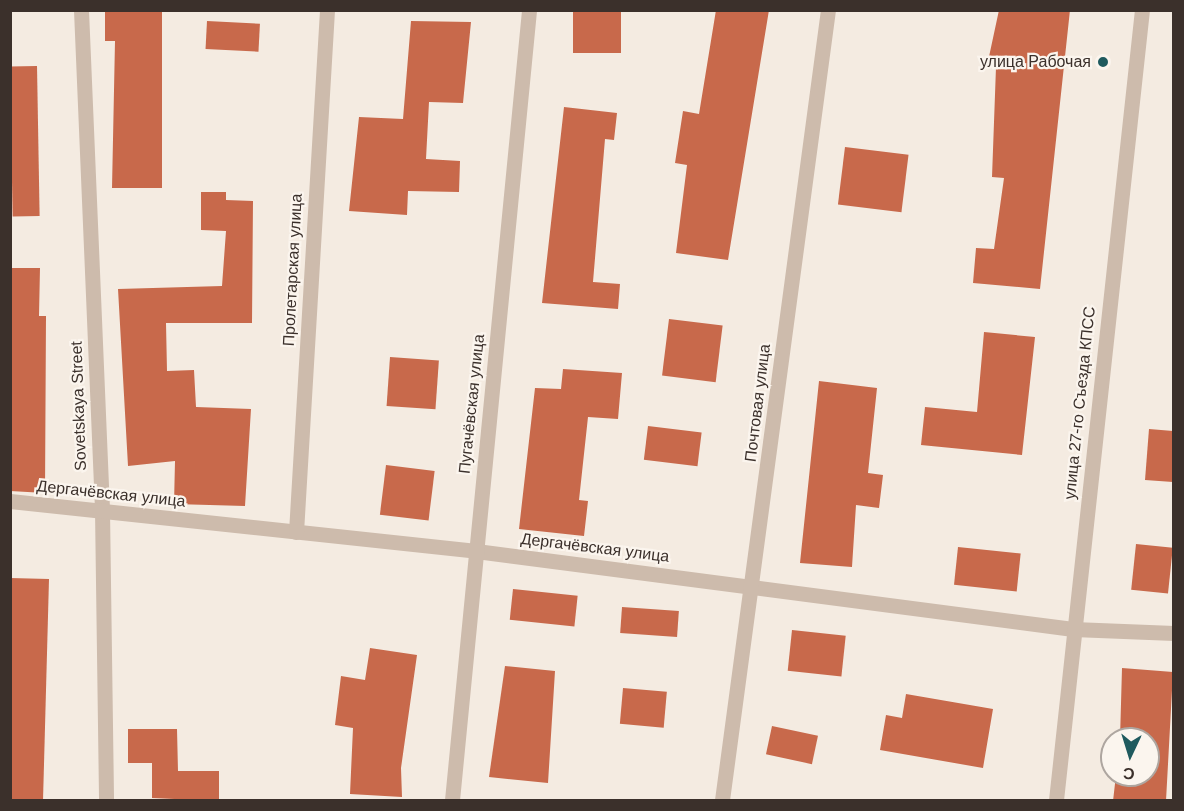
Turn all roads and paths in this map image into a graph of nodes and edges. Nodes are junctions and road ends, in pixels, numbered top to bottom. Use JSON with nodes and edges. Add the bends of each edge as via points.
{"nodes":[{"id":1,"x":81,"y":10,"type":"edge"},
{"id":2,"x":327,"y":10,"type":"edge"},
{"id":3,"x":529,"y":10,"type":"edge"},
{"id":4,"x":828,"y":10,"type":"edge"},
{"id":5,"x":1142,"y":10,"type":"edge"},
{"id":6,"x":10,"y":501,"type":"edge"},
{"id":7,"x":102,"y":510,"type":"junction"},
{"id":8,"x":296,"y":532,"type":"junction"},
{"id":9,"x":476,"y":551,"type":"junction"},
{"id":10,"x":753,"y":587,"type":"junction"},
{"id":11,"x":1073,"y":629,"type":"junction"},
{"id":12,"x":1173,"y":633,"type":"edge"},
{"id":13,"x":106,"y":801,"type":"edge"},
{"id":14,"x":452,"y":801,"type":"edge"},
{"id":15,"x":722,"y":801,"type":"edge"},
{"id":16,"x":1056,"y":801,"type":"edge"}],
"edges":[{"from":1,"to":7,"type":"street","name":"Sovetskaya Street"},
{"from":2,"to":8,"type":"street","name":"Пролетарская улица"},
{"from":3,"to":9,"type":"street","name":"Пугачёвская улица"},
{"from":4,"to":10,"type":"street","name":"Почтовая улица"},
{"from":5,"to":11,"type":"street","name":"улица 27-го Съезда КПСС"},
{"from":6,"to":7,"type":"street","name":"Дергачёвская улица"},
{"from":7,"to":8,"type":"street","name":"Дергачёвская улица"},
{"from":7,"to":13,"type":"street","name":"Sovetskaya Street"},
{"from":8,"to":9,"type":"street","name":"Дергачёвская улица"},
{"from":9,"to":10,"type":"street","name":"Дергачёвская улица"},
{"from":9,"to":14,"type":"street","name":"Пугачёвская улица"},
{"from":10,"to":11,"type":"street","name":"Дергачёвская улица"},
{"from":10,"to":15,"type":"street","name":"Почтовая улица"},
{"from":11,"to":12,"type":"street","name":"Дергачёвская улица"},
{"from":11,"to":16,"type":"street","name":"улица 27-го Съезда КПСС"}]}
